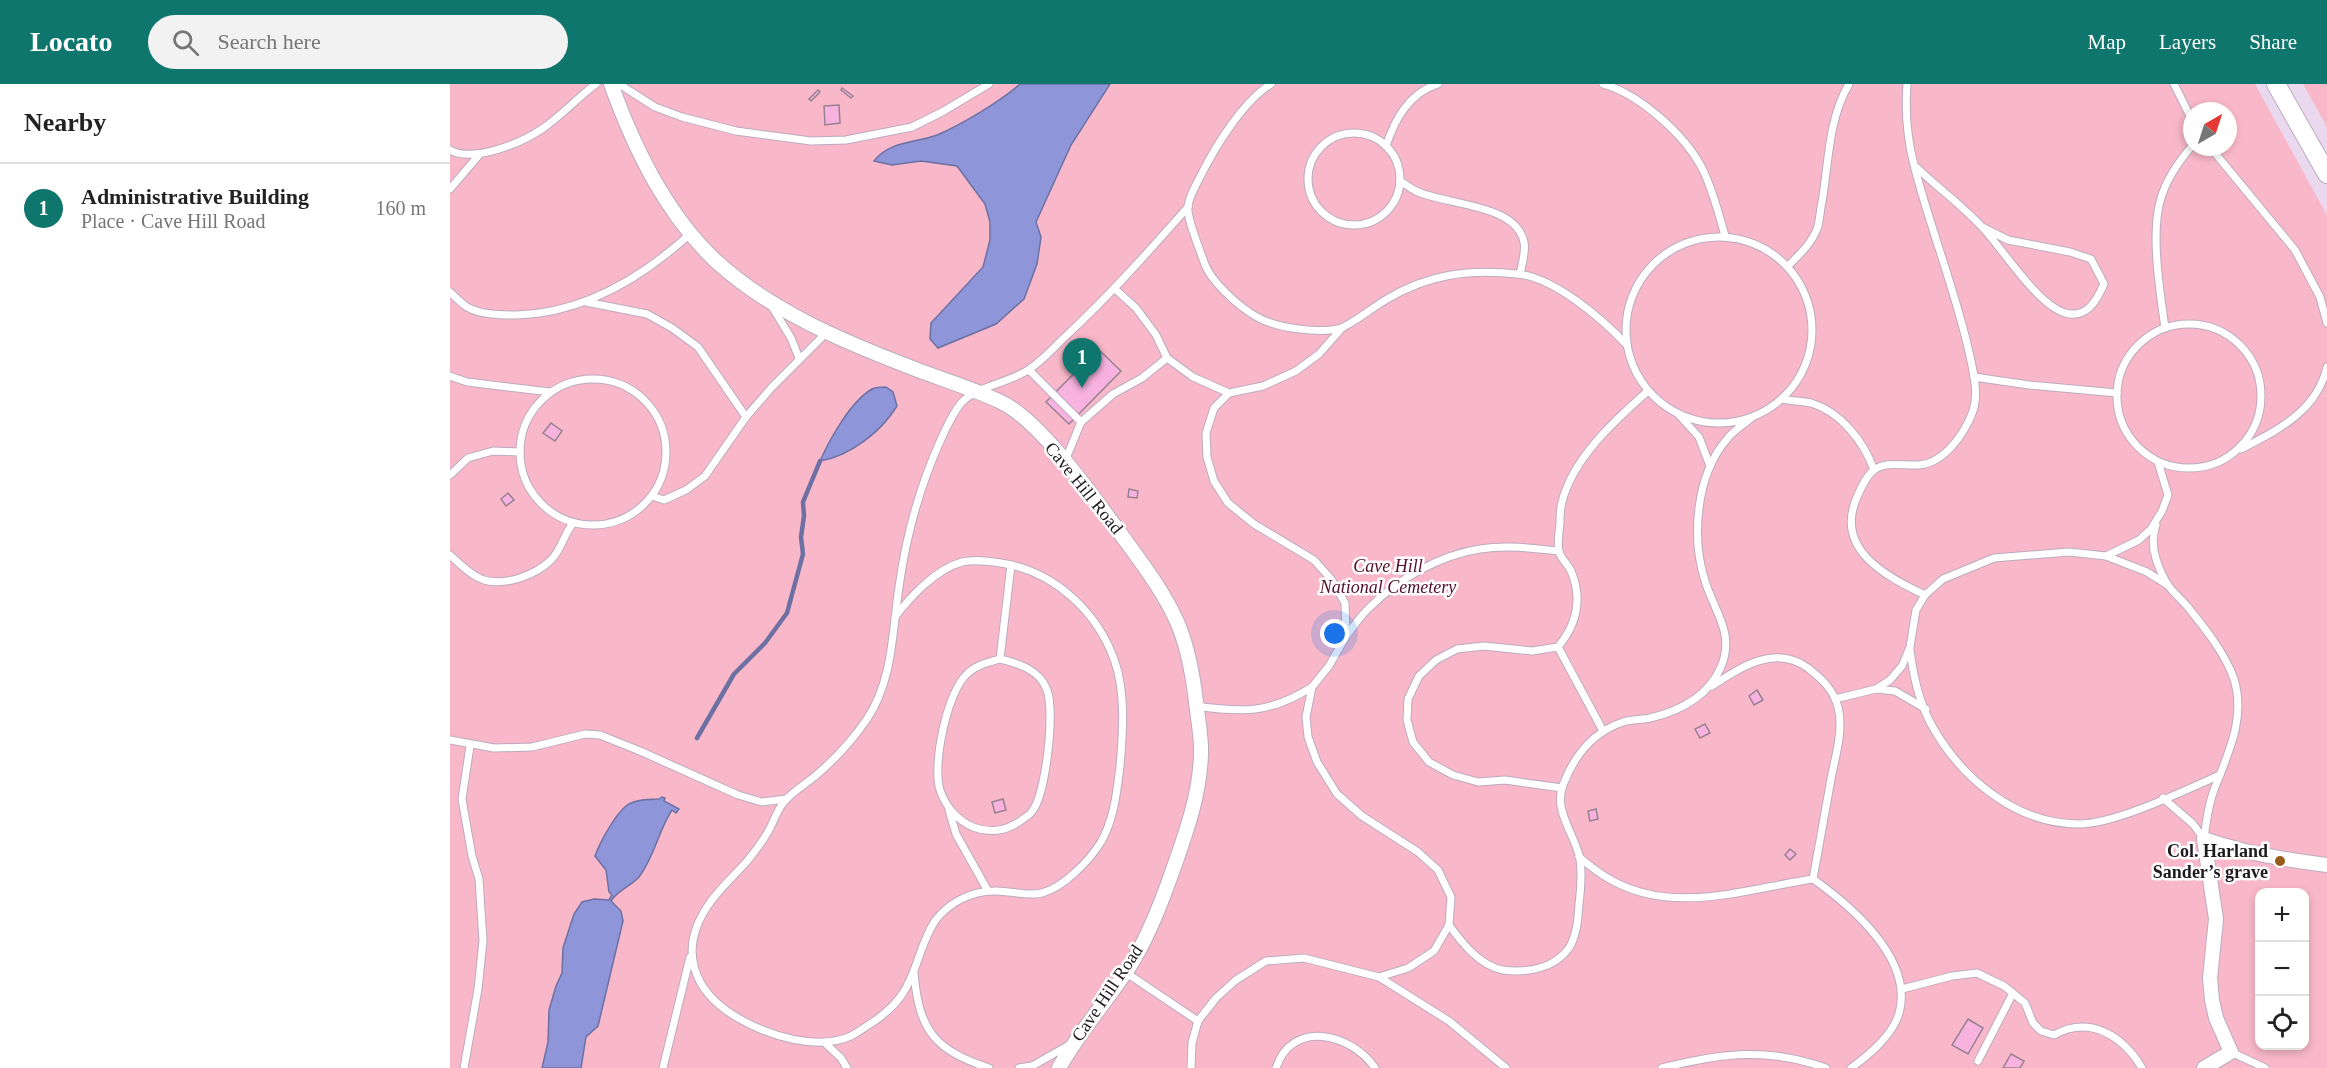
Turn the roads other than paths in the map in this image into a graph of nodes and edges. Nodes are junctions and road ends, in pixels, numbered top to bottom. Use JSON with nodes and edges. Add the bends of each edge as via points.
{"nodes":[{"id":1,"x":596,"y":84,"type":"edge"},
{"id":2,"x":611,"y":84,"type":"edge"},
{"id":3,"x":619,"y":84,"type":"edge"},
{"id":4,"x":989,"y":84,"type":"edge"},
{"id":5,"x":1271,"y":84,"type":"edge"},
{"id":6,"x":1438,"y":84,"type":"edge"},
{"id":7,"x":1603,"y":84,"type":"edge"},
{"id":8,"x":1849,"y":84,"type":"edge"},
{"id":9,"x":1907,"y":84,"type":"edge"},
{"id":10,"x":2174,"y":84,"type":"edge"},
{"id":11,"x":2276,"y":84,"type":"edge"},
{"id":12,"x":2183,"y":102,"type":"edge"},
{"id":13,"x":1386,"y":146,"type":"junction"},
{"id":14,"x":450,"y":150,"type":"edge"},
{"id":15,"x":479,"y":155,"type":"junction"},
{"id":16,"x":2184,"y":156,"type":"edge"},
{"id":17,"x":2217,"y":156,"type":"edge"},
{"id":18,"x":1914,"y":165,"type":"junction"},
{"id":19,"x":2327,"y":174,"type":"edge"},
{"id":20,"x":1400,"y":181,"type":"junction"},
{"id":21,"x":450,"y":189,"type":"edge"},
{"id":22,"x":1188,"y":207,"type":"junction"},
{"id":23,"x":1982,"y":227,"type":"junction"},
{"id":24,"x":691,"y":233,"type":"junction"},
{"id":25,"x":1725,"y":236,"type":"junction"},
{"id":26,"x":1788,"y":266,"type":"junction"},
{"id":27,"x":1521,"y":274,"type":"junction"},
{"id":28,"x":1115,"y":289,"type":"junction"},
{"id":29,"x":450,"y":292,"type":"edge"},
{"id":30,"x":767,"y":300,"type":"junction"},
{"id":31,"x":586,"y":302,"type":"junction"},
{"id":32,"x":2327,"y":323,"type":"edge"},
{"id":33,"x":1342,"y":328,"type":"junction"},
{"id":34,"x":2165,"y":328,"type":"junction"},
{"id":35,"x":828,"y":332,"type":"junction"},
{"id":36,"x":1626,"y":344,"type":"junction"},
{"id":37,"x":799,"y":358,"type":"junction"},
{"id":38,"x":1167,"y":358,"type":"junction"},
{"id":39,"x":2327,"y":367,"type":"edge"},
{"id":40,"x":1029,"y":370,"type":"junction"},
{"id":41,"x":450,"y":376,"type":"edge"},
{"id":42,"x":1974,"y":377,"type":"junction"},
{"id":43,"x":1648,"y":391,"type":"junction"},
{"id":44,"x":550,"y":392,"type":"junction"},
{"id":45,"x":977,"y":393,"type":"junction"},
{"id":46,"x":1229,"y":393,"type":"junction"},
{"id":47,"x":2117,"y":393,"type":"junction"},
{"id":48,"x":1782,"y":399,"type":"junction"},
{"id":49,"x":1678,"y":414,"type":"junction"},
{"id":50,"x":746,"y":417,"type":"junction"},
{"id":51,"x":1751,"y":418,"type":"junction"},
{"id":52,"x":1081,"y":422,"type":"junction"},
{"id":53,"x":2239,"y":450,"type":"junction"},
{"id":54,"x":520,"y":452,"type":"junction"},
{"id":55,"x":1065,"y":461,"type":"junction"},
{"id":56,"x":2158,"y":462,"type":"junction"},
{"id":57,"x":1710,"y":466,"type":"junction"},
{"id":58,"x":1874,"y":470,"type":"junction"},
{"id":59,"x":450,"y":475,"type":"edge"},
{"id":60,"x":652,"y":496,"type":"junction"},
{"id":61,"x":2162,"y":511,"type":"junction"},
{"id":62,"x":573,"y":523,"type":"junction"},
{"id":63,"x":1559,"y":551,"type":"junction"},
{"id":64,"x":450,"y":555,"type":"edge"},
{"id":65,"x":2106,"y":556,"type":"junction"},
{"id":66,"x":1011,"y":565,"type":"junction"},
{"id":67,"x":2167,"y":584,"type":"junction"},
{"id":68,"x":1925,"y":595,"type":"junction"},
{"id":69,"x":895,"y":618,"type":"junction"},
{"id":70,"x":1346,"y":636,"type":"junction"},
{"id":71,"x":1558,"y":647,"type":"junction"},
{"id":72,"x":1910,"y":647,"type":"junction"},
{"id":73,"x":1000,"y":658,"type":"junction"},
{"id":74,"x":1312,"y":687,"type":"junction"},
{"id":75,"x":1709,"y":687,"type":"junction"},
{"id":76,"x":1876,"y":689,"type":"junction"},
{"id":77,"x":1835,"y":699,"type":"junction"},
{"id":78,"x":1196,"y":706,"type":"junction"},
{"id":79,"x":1926,"y":710,"type":"junction"},
{"id":80,"x":1603,"y":731,"type":"junction"},
{"id":81,"x":450,"y":740,"type":"edge"},
{"id":82,"x":471,"y":746,"type":"junction"},
{"id":83,"x":2220,"y":775,"type":"junction"},
{"id":84,"x":1562,"y":788,"type":"junction"},
{"id":85,"x":2163,"y":798,"type":"junction"},
{"id":86,"x":786,"y":799,"type":"junction"},
{"id":87,"x":949,"y":810,"type":"junction"},
{"id":88,"x":2204,"y":839,"type":"junction"},
{"id":89,"x":1580,"y":857,"type":"junction"},
{"id":90,"x":2327,"y":865,"type":"edge"},
{"id":91,"x":1813,"y":879,"type":"junction"},
{"id":92,"x":988,"y":891,"type":"junction"},
{"id":93,"x":1449,"y":925,"type":"junction"},
{"id":94,"x":690,"y":955,"type":"junction"},
{"id":95,"x":1125,"y":972,"type":"junction"},
{"id":96,"x":914,"y":973,"type":"junction"},
{"id":97,"x":1379,"y":977,"type":"junction"},
{"id":98,"x":1902,"y":989,"type":"junction"},
{"id":99,"x":2013,"y":993,"type":"junction"},
{"id":100,"x":1198,"y":1021,"type":"junction"},
{"id":101,"x":1073,"y":1042,"type":"junction"},
{"id":102,"x":825,"y":1043,"type":"junction"},
{"id":103,"x":2231,"y":1052,"type":"junction"},
{"id":104,"x":1978,"y":1061,"type":"dead end"},
{"id":105,"x":464,"y":1068,"type":"edge"},
{"id":106,"x":663,"y":1068,"type":"edge"},
{"id":107,"x":848,"y":1068,"type":"edge"},
{"id":108,"x":989,"y":1068,"type":"edge"},
{"id":109,"x":1019,"y":1068,"type":"edge"},
{"id":110,"x":1059,"y":1068,"type":"edge"},
{"id":111,"x":1191,"y":1068,"type":"edge"},
{"id":112,"x":1276,"y":1068,"type":"edge"},
{"id":113,"x":1375,"y":1068,"type":"edge"},
{"id":114,"x":1506,"y":1068,"type":"edge"},
{"id":115,"x":1662,"y":1068,"type":"edge"},
{"id":116,"x":1826,"y":1068,"type":"edge"},
{"id":117,"x":1851,"y":1068,"type":"edge"},
{"id":118,"x":2142,"y":1068,"type":"edge"},
{"id":119,"x":2204,"y":1068,"type":"edge"},
{"id":120,"x":2265,"y":1068,"type":"edge"}],
"edges":[{"from":1,"to":15,"type":"lane","via":[[542,129]]},
{"from":2,"to":24,"type":"street","name":"Cave Hill Road","via":[[650,172]]},
{"from":3,"to":4,"type":"lane","via":[[655,107],[682,117],[736,131],[811,141],[846,140],[912,127]]},
{"from":5,"to":22,"type":"lane","via":[[1236,119],[1211,154]]},
{"from":6,"to":13,"type":"lane","via":[[1405,106],[1394,122]]},
{"from":7,"to":25,"type":"lane","via":[[1638,101],[1684,142],[1702,168]]},
{"from":8,"to":26,"type":"lane","via":[[1838,103],[1832,128],[1817,228],[1809,244]]},
{"from":9,"to":18,"type":"lane","via":[[1905,110]]},
{"from":10,"to":12,"type":"lane"},
{"from":11,"to":19,"type":"main road"},
{"from":13,"to":20,"type":"lane","via":[[1399,168]]},
{"from":13,"to":20,"type":"lane","via":[[1358,133],[1327,140],[1309,166],[1310,197],[1331,220],[1362,225],[1389,210]]},
{"from":14,"to":15,"type":"lane"},
{"from":15,"to":21,"type":"lane"},
{"from":16,"to":34,"type":"lane","via":[[2161,199],[2157,227]]},
{"from":17,"to":32,"type":"lane","via":[[2295,250],[2320,297]]},
{"from":18,"to":23,"type":"lane"},
{"from":18,"to":42,"type":"lane","via":[[1963,326]]},
{"from":20,"to":27,"type":"lane","via":[[1416,191],[1476,206],[1507,220],[1524,242]]},
{"from":22,"to":28,"type":"lane"},
{"from":22,"to":33,"type":"lane","via":[[1206,269],[1231,298],[1257,318],[1289,327]]},
{"from":23,"to":23,"type":"lane","via":[[2048,305],[2067,314],[2083,313],[2097,302],[2104,284],[2091,260],[2008,240]]},
{"from":24,"to":30,"type":"street","name":"Cave Hill Road","via":[[715,260]]},
{"from":24,"to":31,"type":"lane","via":[[653,266]]},
{"from":25,"to":26,"type":"lane","via":[[1770,251]]},
{"from":25,"to":36,"type":"lane","via":[[1697,238],[1671,249],[1649,266],[1634,289],[1626,316]]},
{"from":26,"to":48,"type":"lane","via":[[1804,291],[1812,319],[1811,349],[1801,376]]},
{"from":27,"to":33,"type":"lane","via":[[1444,275],[1405,288]]},
{"from":27,"to":36,"type":"lane","via":[[1551,285],[1580,303]]},
{"from":28,"to":38,"type":"lane","via":[[1136,308]]},
{"from":28,"to":40,"type":"lane"},
{"from":29,"to":31,"type":"lane","via":[[468,308],[498,315],[541,314]]},
{"from":30,"to":35,"type":"street","name":"Cave Hill Road"},
{"from":30,"to":37,"type":"lane"},
{"from":31,"to":50,"type":"lane","via":[[647,314],[672,328],[698,347]]},
{"from":33,"to":46,"type":"lane","via":[[1319,354],[1296,371],[1263,386]]},
{"from":34,"to":47,"type":"lane","via":[[2146,338],[2131,353],[2121,372]]},
{"from":34,"to":53,"type":"lane","via":[[2190,324],[2214,328],[2236,340],[2252,359],[2261,382],[2262,407],[2254,430]]},
{"from":35,"to":37,"type":"lane"},
{"from":35,"to":45,"type":"street","name":"Cave Hill Road"},
{"from":36,"to":43,"type":"lane","via":[[1634,369]]},
{"from":37,"to":50,"type":"lane"},
{"from":38,"to":46,"type":"lane","via":[[1193,377]]},
{"from":38,"to":52,"type":"lane","via":[[1113,394]]},
{"from":39,"to":53,"type":"lane","via":[[2308,405],[2284,426]]},
{"from":40,"to":45,"type":"lane"},
{"from":40,"to":52,"type":"lane"},
{"from":41,"to":44,"type":"lane","via":[[467,382]]},
{"from":42,"to":47,"type":"lane"},
{"from":42,"to":58,"type":"lane","via":[[1974,409],[1961,435],[1942,457],[1921,465],[1889,464]]},
{"from":43,"to":49,"type":"lane"},
{"from":43,"to":63,"type":"lane","via":[[1594,443],[1576,472],[1562,501]]},
{"from":44,"to":54,"type":"lane","via":[[533,409],[523,429]]},
{"from":44,"to":60,"type":"lane","via":[[570,382],[593,378],[616,382],[645,401],[663,430],[667,453],[663,476]]},
{"from":45,"to":55,"type":"street","name":"Cave Hill Road","via":[[1019,413]]},
{"from":45,"to":69,"type":"lane","via":[[963,401],[933,455],[910,526]]},
{"from":46,"to":70,"type":"lane","via":[[1214,408],[1206,433],[1214,481],[1228,502],[1254,524],[1320,566],[1345,603]]},
{"from":47,"to":56,"type":"lane","via":[[2119,414],[2127,434]]},
{"from":48,"to":51,"type":"lane"},
{"from":48,"to":58,"type":"lane","via":[[1812,404],[1833,415],[1868,452]]},
{"from":49,"to":51,"type":"lane","via":[[1710,423]]},
{"from":49,"to":57,"type":"lane","via":[[1699,437]]},
{"from":50,"to":60,"type":"lane","via":[[705,476],[664,500]]},
{"from":51,"to":57,"type":"lane","via":[[1727,438]]},
{"from":52,"to":55,"type":"lane"},
{"from":53,"to":56,"type":"lane","via":[[2221,462],[2201,468],[2179,468]]},
{"from":54,"to":59,"type":"lane","via":[[493,451],[468,458]]},
{"from":54,"to":62,"type":"lane","via":[[523,475],[534,496]]},
{"from":55,"to":78,"type":"street","name":"Cave Hill Road","via":[[1165,599],[1179,626]]},
{"from":56,"to":61,"type":"lane","via":[[2168,495]]},
{"from":57,"to":75,"type":"lane","via":[[1697,519],[1705,581],[1724,627],[1727,650]]},
{"from":58,"to":68,"type":"lane","via":[[1863,483],[1852,509],[1852,536],[1863,554],[1890,578]]},
{"from":60,"to":62,"type":"lane","via":[[636,512],[617,522]]},
{"from":61,"to":65,"type":"lane","via":[[2139,540]]},
{"from":61,"to":67,"type":"lane","via":[[2152,544]]},
{"from":62,"to":64,"type":"lane","via":[[554,557],[534,574],[509,580],[483,579]]},
{"from":63,"to":70,"type":"lane","via":[[1507,547],[1478,549],[1450,558],[1391,589]]},
{"from":63,"to":71,"type":"lane","via":[[1571,571],[1577,595],[1570,632]]},
{"from":65,"to":67,"type":"lane"},
{"from":65,"to":68,"type":"lane","via":[[2069,552],[1994,558],[1943,579]]},
{"from":66,"to":69,"type":"lane","via":[[966,561],[949,567],[906,602]]},
{"from":66,"to":73,"type":"lane"},
{"from":66,"to":92,"type":"lane","via":[[1060,585],[1082,605],[1101,631],[1120,678],[1120,762],[1110,820],[1101,842],[1084,863],[1044,893]]},
{"from":67,"to":83,"type":"lane","via":[[2201,624],[2233,679],[2237,726]]},
{"from":68,"to":72,"type":"lane","via":[[1916,610]]},
{"from":69,"to":86,"type":"lane","via":[[887,673],[866,720],[825,767]]},
{"from":70,"to":74,"type":"lane"},
{"from":71,"to":80,"type":"lane"},
{"from":71,"to":84,"type":"lane","via":[[1532,651],[1484,646],[1457,649],[1436,660],[1419,676],[1408,699],[1407,720],[1413,742],[1429,762],[1453,775],[1479,782],[1505,780]]},
{"from":72,"to":76,"type":"lane","via":[[1902,666]]},
{"from":72,"to":79,"type":"lane"},
{"from":73,"to":87,"type":"lane","via":[[968,673],[957,686],[937,762],[940,788]]},
{"from":73,"to":87,"type":"lane","via":[[1033,672],[1047,689],[1051,716],[1042,788],[1033,811],[1012,827],[990,831],[968,826]]},
{"from":74,"to":78,"type":"lane","via":[[1269,708]]},
{"from":74,"to":93,"type":"lane","via":[[1306,717],[1317,762],[1337,794],[1438,870],[1451,897]]},
{"from":75,"to":77,"type":"lane","via":[[1734,671],[1778,656],[1801,663],[1820,677]]},
{"from":75,"to":80,"type":"lane","via":[[1671,712],[1624,722]]},
{"from":76,"to":77,"type":"lane"},
{"from":76,"to":79,"type":"lane","via":[[1895,691]]},
{"from":77,"to":91,"type":"lane","via":[[1839,734]]},
{"from":78,"to":95,"type":"street","name":"Cave Hill Road","via":[[1201,746],[1194,804],[1165,892]]},
{"from":79,"to":85,"type":"lane","via":[[1942,743],[1974,781],[2022,812],[2079,824],[2110,819]]},
{"from":80,"to":84,"type":"lane","via":[[1585,746]]},
{"from":81,"to":82,"type":"lane"},
{"from":82,"to":86,"type":"lane","via":[[532,747],[585,734],[600,735],[738,795],[762,802]]},
{"from":82,"to":105,"type":"lane","via":[[462,799],[479,879],[483,941]]},
{"from":83,"to":85,"type":"lane"},
{"from":83,"to":88,"type":"lane","via":[[2206,816]]},
{"from":84,"to":89,"type":"lane","via":[[1561,810]]},
{"from":85,"to":88,"type":"lane"},
{"from":86,"to":94,"type":"lane","via":[[758,848],[707,905]]},
{"from":87,"to":92,"type":"lane","via":[[956,834]]},
{"from":88,"to":90,"type":"street","via":[[2266,856]]},
{"from":88,"to":103,"type":"street","via":[[2216,919],[2210,978],[2212,1000]]},
{"from":89,"to":91,"type":"lane","via":[[1607,878],[1638,891],[1680,899],[1716,897]]},
{"from":89,"to":93,"type":"lane","via":[[1582,881],[1577,927],[1569,948],[1537,969],[1495,969],[1460,941]]},
{"from":91,"to":98,"type":"lane","via":[[1843,901],[1868,927],[1892,960]]},
{"from":92,"to":96,"type":"lane","via":[[952,903],[936,920],[922,945]]},
{"from":93,"to":97,"type":"lane","via":[[1434,951],[1408,968]]},
{"from":94,"to":102,"type":"lane","via":[[696,977],[713,1000],[736,1017],[761,1030]]},
{"from":94,"to":106,"type":"lane"},
{"from":95,"to":100,"type":"lane"},
{"from":95,"to":101,"type":"street","name":"Cave Hill Road"},
{"from":96,"to":102,"type":"lane","via":[[893,1007],[851,1036]]},
{"from":96,"to":108,"type":"lane","via":[[917,1002],[926,1026],[943,1046],[967,1061]]},
{"from":97,"to":100,"type":"lane","via":[[1304,958],[1266,961],[1236,980]]},
{"from":97,"to":114,"type":"lane","via":[[1449,1021]]},
{"from":98,"to":99,"type":"lane","via":[[1977,973]]},
{"from":98,"to":117,"type":"lane","via":[[1900,1012],[1885,1039]]},
{"from":99,"to":104,"type":"lane"},
{"from":99,"to":118,"type":"lane","via":[[2025,1004],[2041,1031],[2054,1035],[2066,1028],[2091,1028],[2115,1036]]},
{"from":100,"to":111,"type":"lane"},
{"from":101,"to":109,"type":"lane","via":[[1032,1066]]},
{"from":101,"to":110,"type":"street","name":"Cave Hill Road"},
{"from":102,"to":107,"type":"lane"},
{"from":103,"to":119,"type":"street"},
{"from":103,"to":120,"type":"lane"},
{"from":112,"to":113,"type":"lane","via":[[1280,1057],[1297,1041],[1316,1034],[1353,1048]]},
{"from":115,"to":116,"type":"lane","via":[[1741,1053],[1778,1055]]}]}
